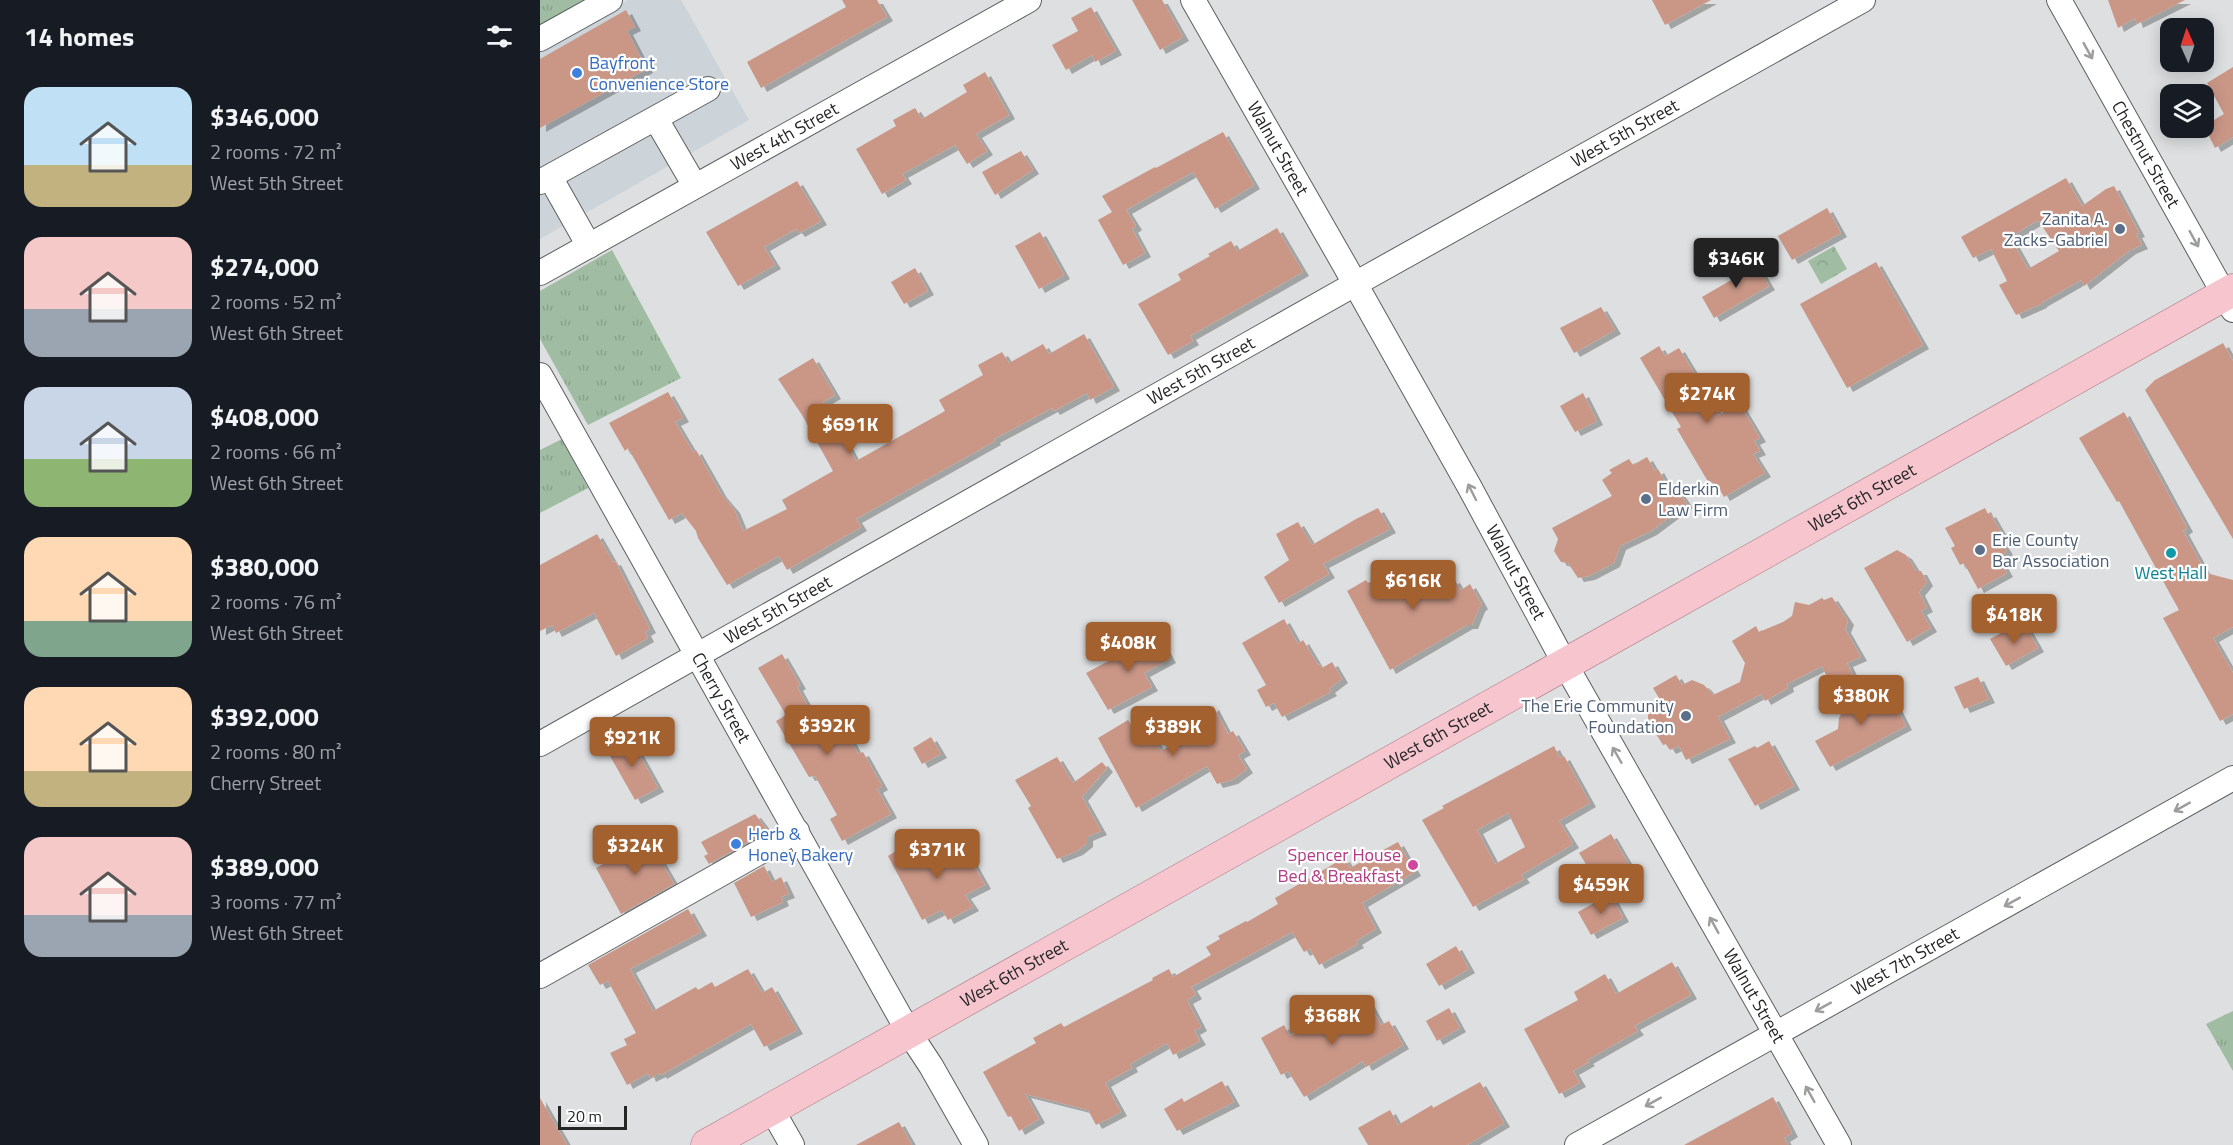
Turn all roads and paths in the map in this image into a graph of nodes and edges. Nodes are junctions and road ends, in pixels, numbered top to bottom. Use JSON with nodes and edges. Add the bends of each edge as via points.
{"nodes":[{"id":1,"x":610,"y":0,"type":"edge"},
{"id":2,"x":1029,"y":0,"type":"edge"},
{"id":3,"x":1193,"y":0,"type":"edge"},
{"id":4,"x":1863,"y":0,"type":"edge"},
{"id":5,"x":2059,"y":0,"type":"edge"},
{"id":6,"x":540,"y":39,"type":"edge"},
{"id":7,"x":708,"y":89,"type":"dead end"},
{"id":8,"x":656,"y":119,"type":"junction"},
{"id":9,"x":545,"y":179,"type":"edge"},
{"id":10,"x":696,"y":186,"type":"junction"},
{"id":11,"x":589,"y":246,"type":"junction"},
{"id":12,"x":540,"y":273,"type":"edge"},
{"id":13,"x":1355,"y":284,"type":"junction"},
{"id":14,"x":2230,"y":298,"type":"edge"},
{"id":15,"x":540,"y":375,"type":"edge"},
{"id":16,"x":698,"y":654,"type":"junction"},
{"id":17,"x":1565,"y":664,"type":"junction"},
{"id":18,"x":540,"y":744,"type":"edge"},
{"id":19,"x":2233,"y":778,"type":"edge"},
{"id":20,"x":797,"y":831,"type":"junction"},
{"id":21,"x":540,"y":975,"type":"edge"},
{"id":22,"x":908,"y":1031,"type":"junction"},
{"id":23,"x":1775,"y":1034,"type":"junction"},
{"id":24,"x":771,"y":1108,"type":"junction"},
{"id":25,"x":707,"y":1145,"type":"edge"},
{"id":26,"x":792,"y":1145,"type":"edge"},
{"id":27,"x":975,"y":1145,"type":"edge"},
{"id":28,"x":1577,"y":1145,"type":"edge"},
{"id":29,"x":1839,"y":1145,"type":"edge"}],
"edges":[{"from":1,"to":6,"type":"street"},
{"from":2,"to":10,"type":"street","name":"West 4th Street"},
{"from":3,"to":13,"type":"street","name":"Walnut Street"},
{"from":4,"to":13,"type":"street","name":"West 5th Street"},
{"from":5,"to":14,"type":"street","name":"Chestnut Street","one_way":true},
{"from":7,"to":8,"type":"street"},
{"from":8,"to":9,"type":"street"},
{"from":8,"to":10,"type":"street"},
{"from":9,"to":11,"type":"street"},
{"from":10,"to":11,"type":"street","name":"West 4th Street"},
{"from":11,"to":12,"type":"street","name":"West 4th Street"},
{"from":13,"to":16,"type":"street","name":"West 5th Street"},
{"from":17,"to":13,"type":"street","name":"Walnut Street","one_way":true},
{"from":14,"to":17,"type":"main road","name":"West 6th Street"},
{"from":15,"to":16,"type":"street","name":"Cherry Street"},
{"from":16,"to":18,"type":"street","name":"West 5th Street"},
{"from":16,"to":20,"type":"street","name":"Cherry Street"},
{"from":17,"to":22,"type":"main road","name":"West 6th Street"},
{"from":23,"to":17,"type":"street","name":"Walnut Street","one_way":true},
{"from":19,"to":23,"type":"street","name":"West 7th Street","one_way":true},
{"from":20,"to":21,"type":"street"},
{"from":20,"to":22,"type":"street","name":"Cherry Street"},
{"from":22,"to":24,"type":"main road","name":"West 6th Street"},
{"from":22,"to":27,"type":"street","name":"Cherry Street"},
{"from":23,"to":28,"type":"street","name":"West 7th Street","one_way":true},
{"from":29,"to":23,"type":"street","name":"Walnut Street","one_way":true},
{"from":24,"to":25,"type":"main road","name":"West 6th Street"},
{"from":24,"to":26,"type":"street"}]}
